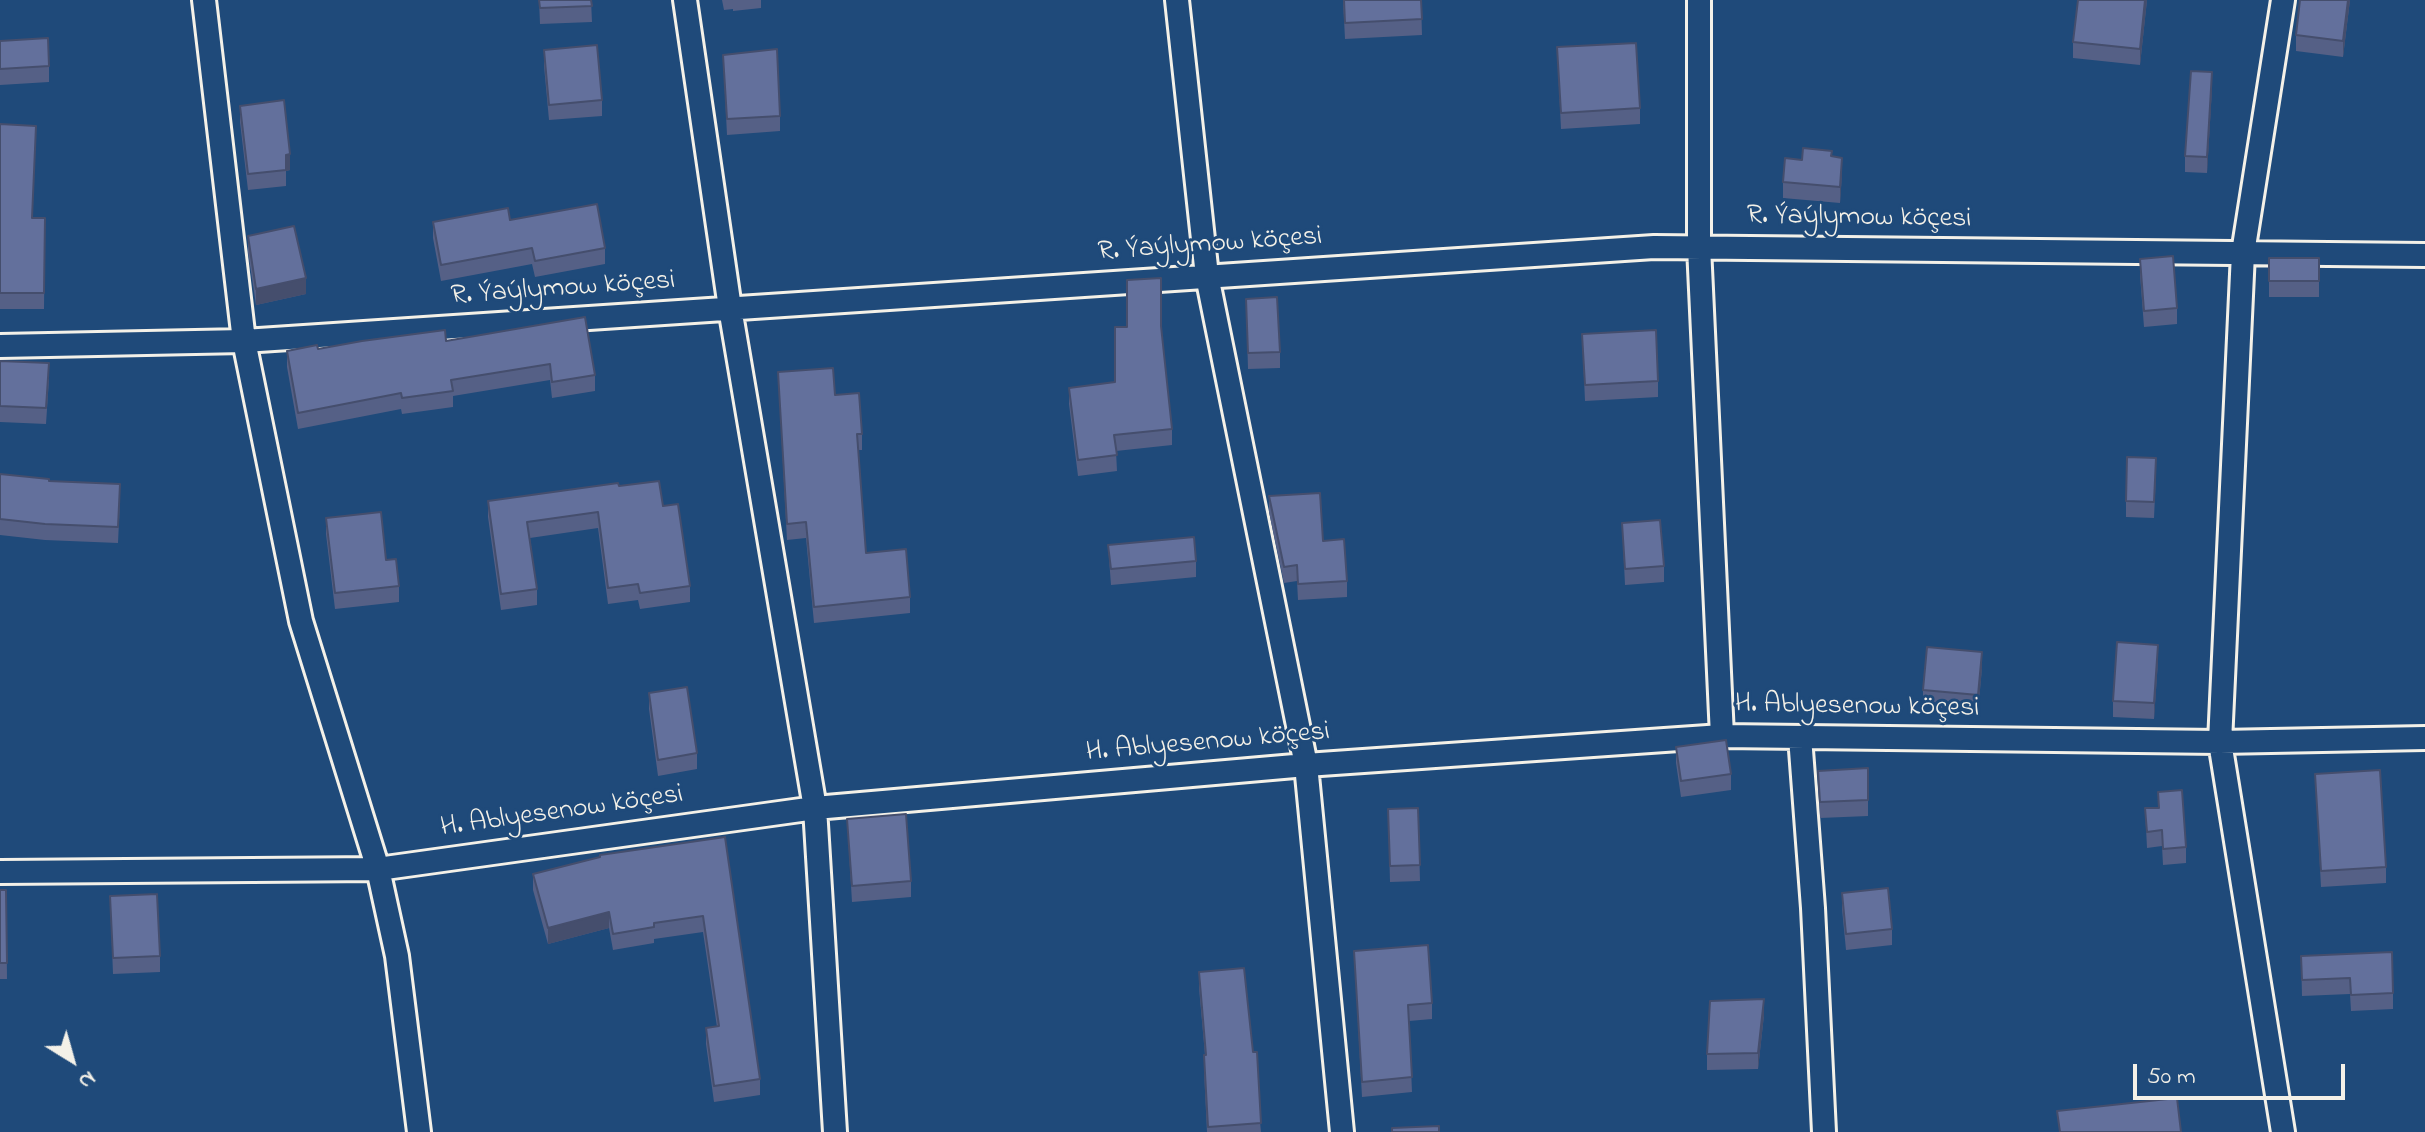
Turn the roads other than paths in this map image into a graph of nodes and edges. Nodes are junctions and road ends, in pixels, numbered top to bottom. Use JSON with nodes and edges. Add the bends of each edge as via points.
{"nodes":[{"id":1,"x":204,"y":0,"type":"edge"},
{"id":2,"x":685,"y":0,"type":"edge"},
{"id":3,"x":1177,"y":0,"type":"edge"},
{"id":4,"x":1699,"y":0,"type":"edge"},
{"id":5,"x":2283,"y":0,"type":"edge"},
{"id":6,"x":1699,"y":247,"type":"junction"},
{"id":7,"x":2243,"y":253,"type":"junction"},
{"id":8,"x":2425,"y":255,"type":"edge"},
{"id":9,"x":1207,"y":276,"type":"junction"},
{"id":10,"x":730,"y":308,"type":"junction"},
{"id":11,"x":244,"y":341,"type":"junction"},
{"id":12,"x":0,"y":346,"type":"edge"},
{"id":13,"x":1722,"y":736,"type":"junction"},
{"id":14,"x":1800,"y":737,"type":"junction"},
{"id":15,"x":2425,"y":738,"type":"edge"},
{"id":16,"x":2220,"y":742,"type":"junction"},
{"id":17,"x":1306,"y":765,"type":"junction"},
{"id":18,"x":815,"y":808,"type":"junction"},
{"id":19,"x":378,"y":869,"type":"junction"},
{"id":20,"x":0,"y":872,"type":"edge"},
{"id":21,"x":419,"y":1132,"type":"edge"},
{"id":22,"x":835,"y":1132,"type":"edge"},
{"id":23,"x":1342,"y":1132,"type":"edge"},
{"id":24,"x":1824,"y":1132,"type":"edge"},
{"id":25,"x":2283,"y":1132,"type":"edge"}],
"edges":[{"from":1,"to":11,"type":"street"},
{"from":2,"to":10,"type":"street"},
{"from":3,"to":9,"type":"street"},
{"from":4,"to":6,"type":"street"},
{"from":5,"to":7,"type":"street"},
{"from":6,"to":7,"type":"street","name":"R. Ýaýlymow köçesi"},
{"from":6,"to":9,"type":"street","name":"R. Ýaýlymow köçesi"},
{"from":6,"to":13,"type":"street"},
{"from":7,"to":8,"type":"street","name":"R. Ýaýlymow köçesi"},
{"from":7,"to":16,"type":"street"},
{"from":9,"to":10,"type":"street","name":"R. Ýaýlymow köçesi"},
{"from":9,"to":17,"type":"street"},
{"from":10,"to":11,"type":"street","name":"R. Ýaýlymow köçesi"},
{"from":10,"to":18,"type":"street"},
{"from":11,"to":12,"type":"street","name":"R. Ýaýlymow köçesi"},
{"from":11,"to":19,"type":"street","via":[[301,621]]},
{"from":13,"to":14,"type":"street","name":"H. Ablyesenow köçesi"},
{"from":13,"to":17,"type":"street","name":"H. Ablyesenow köçesi"},
{"from":14,"to":16,"type":"street","name":"H. Ablyesenow köçesi"},
{"from":14,"to":24,"type":"street"},
{"from":15,"to":16,"type":"street","name":"H. Ablyesenow köçesi"},
{"from":16,"to":25,"type":"street"},
{"from":17,"to":18,"type":"street","name":"H. Ablyesenow köçesi"},
{"from":17,"to":23,"type":"street"},
{"from":18,"to":19,"type":"street","name":"H. Ablyesenow köçesi"},
{"from":18,"to":22,"type":"street"},
{"from":19,"to":20,"type":"street","name":"H. Ablyesenow köçesi"},
{"from":19,"to":21,"type":"street","via":[[397,956]]}]}
